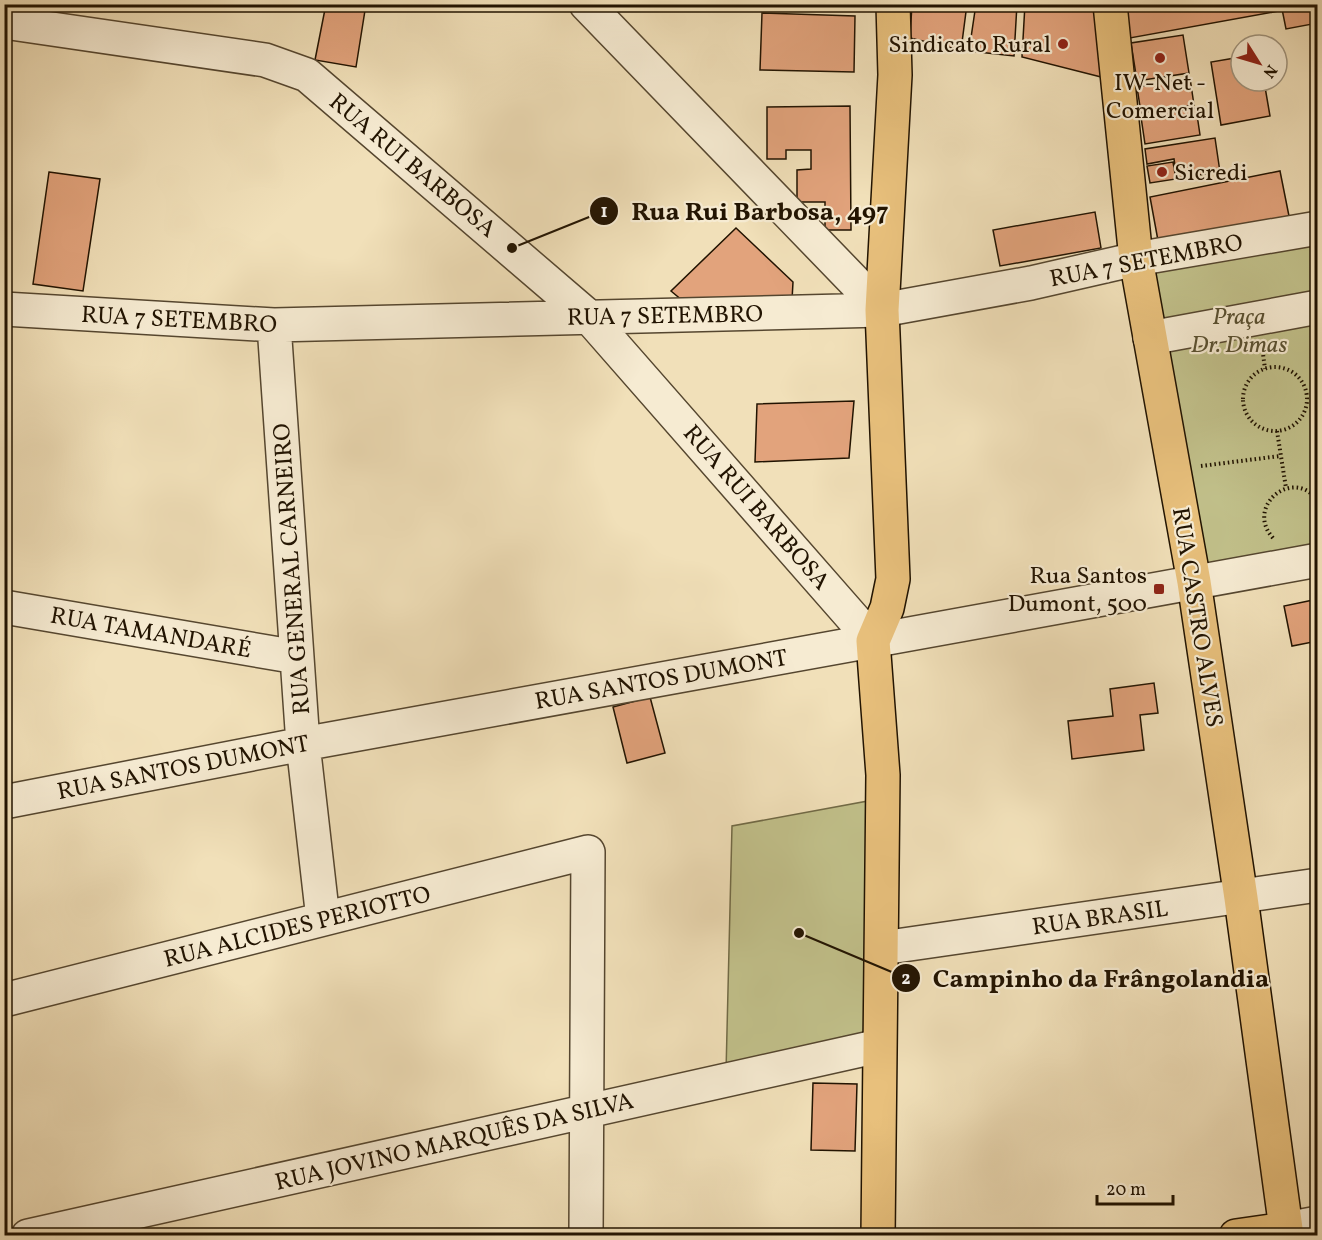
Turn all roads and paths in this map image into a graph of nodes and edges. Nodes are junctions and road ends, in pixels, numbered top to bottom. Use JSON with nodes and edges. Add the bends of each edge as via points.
{"nodes":[{"id":1,"x":586,"y":4,"type":"edge"},
{"id":2,"x":894,"y":4,"type":"edge"},
{"id":3,"x":1110,"y":4,"type":"edge"},
{"id":4,"x":4,"y":22,"type":"edge"},
{"id":5,"x":1317,"y":228,"type":"edge"},
{"id":6,"x":1136,"y":259,"type":"junction"},
{"id":7,"x":1317,"y":307,"type":"edge"},
{"id":8,"x":4,"y":309,"type":"edge"},
{"id":9,"x":882,"y":310,"type":"junction"},
{"id":10,"x":589,"y":317,"type":"junction"},
{"id":11,"x":274,"y":325,"type":"junction"},
{"id":12,"x":1150,"y":338,"type":"junction"},
{"id":13,"x":1277,"y":431,"type":"junction"},
{"id":14,"x":1281,"y":456,"type":"junction"},
{"id":15,"x":1173,"y":470,"type":"junction"},
{"id":16,"x":1286,"y":488,"type":"junction"},
{"id":17,"x":1317,"y":501,"type":"edge"},
{"id":18,"x":1277,"y":541,"type":"dead end"},
{"id":19,"x":1317,"y":560,"type":"edge"},
{"id":20,"x":1194,"y":582,"type":"junction"},
{"id":21,"x":4,"y":607,"type":"edge"},
{"id":22,"x":873,"y":641,"type":"junction"},
{"id":23,"x":297,"y":657,"type":"junction"},
{"id":24,"x":303,"y":744,"type":"junction"},
{"id":25,"x":4,"y":802,"type":"edge"},
{"id":26,"x":1317,"y":885,"type":"edge"},
{"id":27,"x":1241,"y":898,"type":"junction"},
{"id":28,"x":323,"y":919,"type":"junction"},
{"id":29,"x":882,"y":948,"type":"junction"},
{"id":30,"x":4,"y":1000,"type":"edge"},
{"id":31,"x":879,"y":1046,"type":"junction"},
{"id":32,"x":586,"y":1112,"type":"junction"},
{"id":33,"x":1317,"y":1223,"type":"edge"},
{"id":34,"x":1286,"y":1229,"type":"junction"},
{"id":35,"x":28,"y":1236,"type":"edge"},
{"id":36,"x":586,"y":1236,"type":"edge"},
{"id":37,"x":878,"y":1236,"type":"edge"},
{"id":38,"x":1236,"y":1236,"type":"edge"}],
"edges":[{"from":1,"to":9,"type":"street"},
{"from":2,"to":9,"type":"main road","via":[[895,75]]},
{"from":3,"to":6,"type":"main road","name":"RUA CASTRO ALVES"},
{"from":4,"to":10,"type":"street","name":"RUA RUI BARBOSA","via":[[266,60],[307,75]]},
{"from":5,"to":6,"type":"street","name":"RUA 7 SETEMBRO"},
{"from":6,"to":9,"type":"street","name":"RUA 7 SETEMBRO"},
{"from":6,"to":12,"type":"main road","name":"RUA CASTRO ALVES"},
{"from":7,"to":12,"type":"street"},
{"from":8,"to":11,"type":"street","name":"RUA 7 SETEMBRO"},
{"from":9,"to":10,"type":"street","name":"RUA 7 SETEMBRO"},
{"from":9,"to":22,"type":"main road","via":[[894,579]]},
{"from":10,"to":11,"type":"street","name":"RUA 7 SETEMBRO"},
{"from":10,"to":22,"type":"street","name":"RUA RUI BARBOSA"},
{"from":11,"to":23,"type":"street","name":"RUA GENERAL CARNEIRO"},
{"from":12,"to":15,"type":"main road","name":"RUA CASTRO ALVES"},
{"from":13,"to":13,"type":"path","via":[[1300,418],[1306,396],[1297,377],[1275,367],[1251,378],[1243,402],[1252,422]]},
{"from":13,"to":14,"type":"path"},
{"from":14,"to":15,"type":"path"},
{"from":14,"to":16,"type":"path"},
{"from":15,"to":20,"type":"main road","name":"RUA CASTRO ALVES"},
{"from":16,"to":17,"type":"path","via":[[1303,489]]},
{"from":16,"to":18,"type":"path","via":[[1274,494],[1264,511],[1267,530]]},
{"from":19,"to":20,"type":"street","name":"RUA SANTOS DUMONT"},
{"from":20,"to":22,"type":"street","name":"RUA SANTOS DUMONT"},
{"from":20,"to":27,"type":"main road","name":"RUA CASTRO ALVES"},
{"from":21,"to":23,"type":"street","name":"RUA TAMANDARÉ"},
{"from":22,"to":24,"type":"street","name":"RUA SANTOS DUMONT"},
{"from":22,"to":29,"type":"main road","via":[[883,775]]},
{"from":23,"to":24,"type":"street","name":"RUA GENERAL CARNEIRO"},
{"from":24,"to":25,"type":"street","name":"RUA SANTOS DUMONT"},
{"from":24,"to":28,"type":"street","name":"RUA GENERAL CARNEIRO"},
{"from":26,"to":27,"type":"street","name":"RUA BRASIL"},
{"from":27,"to":29,"type":"street","name":"RUA BRASIL"},
{"from":27,"to":34,"type":"main road","name":"RUA CASTRO ALVES"},
{"from":28,"to":30,"type":"street","name":"RUA ALCIDES PERIOTTO"},
{"from":28,"to":32,"type":"street","name":"RUA ALCIDES PERIOTTO","via":[[588,852]]},
{"from":29,"to":31,"type":"main road"},
{"from":31,"to":32,"type":"street","name":"RUA JOVINO MARQUÊS DA SILVA"},
{"from":31,"to":37,"type":"main road"},
{"from":32,"to":35,"type":"street","name":"RUA JOVINO MARQUÊS DA SILVA"},
{"from":32,"to":36,"type":"street"},
{"from":33,"to":34,"type":"street"},
{"from":34,"to":38,"type":"main road"}]}
